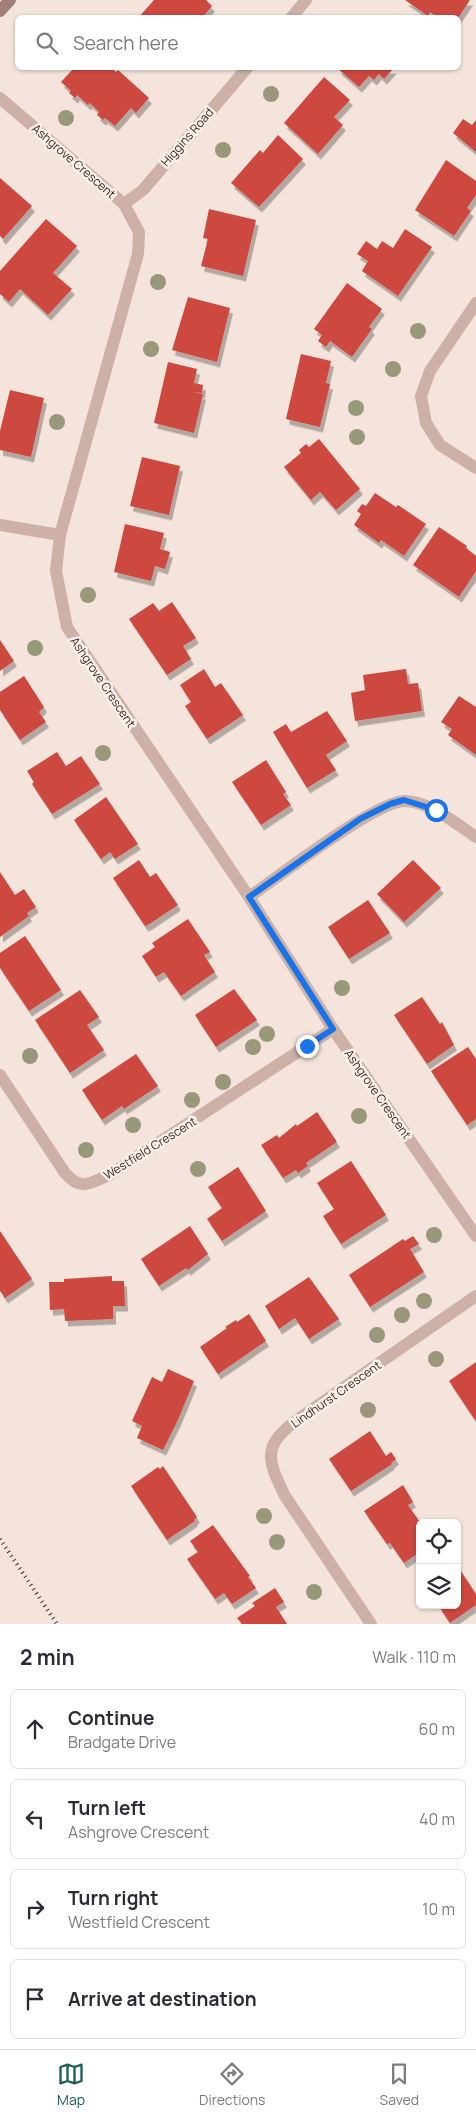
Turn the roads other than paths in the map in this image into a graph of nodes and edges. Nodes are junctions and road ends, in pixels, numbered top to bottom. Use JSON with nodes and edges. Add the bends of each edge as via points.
{"nodes":[{"id":1,"x":10,"y":0,"type":"edge"},
{"id":2,"x":306,"y":0,"type":"edge"},
{"id":3,"x":0,"y":11,"type":"edge"},
{"id":4,"x":294,"y":15,"type":"edge"},
{"id":5,"x":245,"y":70,"type":"edge"},
{"id":6,"x":0,"y":98,"type":"edge"},
{"id":7,"x":124,"y":204,"type":"junction"},
{"id":8,"x":476,"y":303,"type":"edge"},
{"id":9,"x":476,"y":468,"type":"edge"},
{"id":10,"x":0,"y":525,"type":"edge"},
{"id":11,"x":60,"y":535,"type":"junction"},
{"id":12,"x":476,"y":837,"type":"edge"},
{"id":13,"x":249,"y":897,"type":"junction"},
{"id":14,"x":333,"y":1029,"type":"junction"},
{"id":15,"x":0,"y":1075,"type":"edge"},
{"id":16,"x":476,"y":1236,"type":"edge"},
{"id":17,"x":476,"y":1296,"type":"edge"},
{"id":18,"x":371,"y":1624,"type":"edge"}],
"edges":[{"from":1,"to":3,"type":"main road"},
{"from":2,"to":4,"type":"street"},
{"from":5,"to":7,"type":"street","name":"Higgins Road","via":[[143,190]]},
{"from":6,"to":7,"type":"street","name":"Ashgrove Crescent"},
{"from":7,"to":11,"type":"street","name":"Ashgrove Crescent","via":[[139,232],[138,254]]},
{"from":8,"to":9,"type":"street","via":[[430,371],[421,396],[426,423],[440,445]]},
{"from":10,"to":11,"type":"street"},
{"from":11,"to":13,"type":"street","name":"Ashgrove Crescent","via":[[56,571],[67,628]]},
{"from":12,"to":13,"type":"street","via":[[436,810],[404,800],[360,819]]},
{"from":13,"to":14,"type":"street","name":"Ashgrove Crescent"},
{"from":14,"to":15,"type":"street","name":"Westfield Crescent","via":[[109,1175],[82,1185],[74,1183],[65,1173]]},
{"from":14,"to":16,"type":"street","name":"Ashgrove Crescent"},
{"from":17,"to":18,"type":"street","name":"Lindhurst Crescent","via":[[284,1430],[272,1444],[270,1457],[274,1475],[285,1496]]}]}
